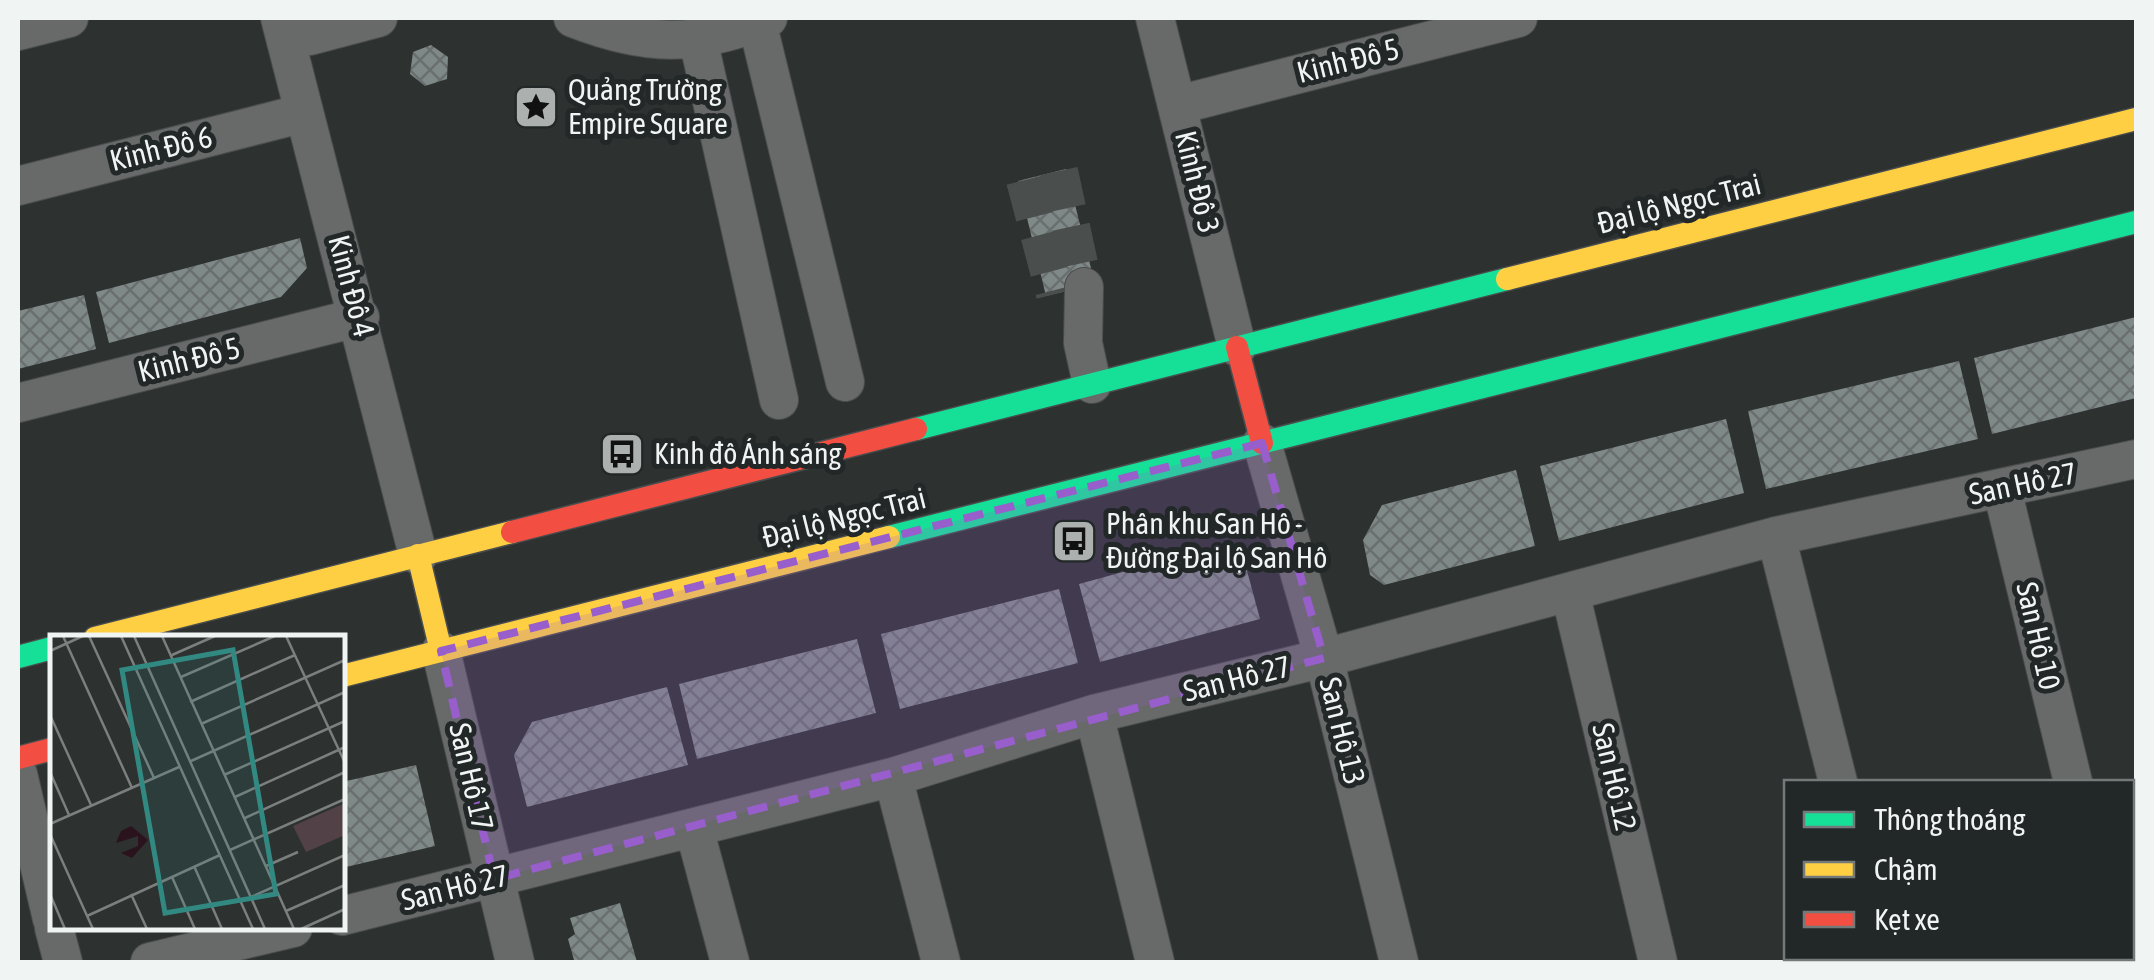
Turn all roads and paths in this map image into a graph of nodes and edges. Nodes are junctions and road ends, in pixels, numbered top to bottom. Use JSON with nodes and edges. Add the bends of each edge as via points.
{"nodes":[{"id":1,"x":69,"y":18,"type":"edge"},
{"id":2,"x":378,"y":18,"type":"edge"},
{"id":3,"x":573,"y":18,"type":"edge"},
{"id":4,"x":1155,"y":18,"type":"edge"},
{"id":5,"x":1518,"y":18,"type":"edge"},
{"id":6,"x":763,"y":20,"type":"edge"},
{"id":7,"x":295,"y":27,"type":"edge"},
{"id":8,"x":18,"y":31,"type":"edge"},
{"id":9,"x":698,"y":38,"type":"junction"},
{"id":10,"x":1178,"y":105,"type":"junction"},
{"id":11,"x":304,"y":113,"type":"junction"},
{"id":12,"x":2136,"y":119,"type":"edge"},
{"id":13,"x":18,"y":186,"type":"edge"},
{"id":14,"x":804,"y":217,"type":"junction"},
{"id":15,"x":2136,"y":222,"type":"edge"},
{"id":16,"x":741,"y":232,"type":"junction"},
{"id":17,"x":1070,"y":290,"type":"tunnel mouth"},
{"id":18,"x":360,"y":318,"type":"junction"},
{"id":19,"x":1237,"y":347,"type":"junction"},
{"id":20,"x":844,"y":382,"type":"dead end"},
{"id":21,"x":1092,"y":384,"type":"junction"},
{"id":22,"x":779,"y":400,"type":"dead end"},
{"id":23,"x":18,"y":403,"type":"edge"},
{"id":24,"x":1262,"y":443,"type":"junction"},
{"id":25,"x":2136,"y":459,"type":"edge"},
{"id":26,"x":2002,"y":489,"type":"junction"},
{"id":27,"x":1776,"y":536,"type":"junction"},
{"id":28,"x":418,"y":555,"type":"junction"},
{"id":29,"x":1570,"y":592,"type":"junction"},
{"id":30,"x":106,"y":635,"type":"edge"},
{"id":31,"x":50,"y":649,"type":"edge"},
{"id":32,"x":441,"y":651,"type":"junction"},
{"id":33,"x":18,"y":657,"type":"edge"},
{"id":34,"x":1324,"y":658,"type":"junction"},
{"id":35,"x":345,"y":675,"type":"edge"},
{"id":36,"x":1094,"y":714,"type":"junction"},
{"id":37,"x":50,"y":750,"type":"edge"},
{"id":38,"x":18,"y":758,"type":"edge"},
{"id":39,"x":18,"y":774,"type":"edge"},
{"id":40,"x":894,"y":776,"type":"junction"},
{"id":41,"x":1837,"y":780,"type":"edge"},
{"id":42,"x":2073,"y":780,"type":"edge"},
{"id":43,"x":694,"y":828,"type":"junction"},
{"id":44,"x":494,"y":879,"type":"junction"},
{"id":45,"x":50,"y":910,"type":"edge"},
{"id":46,"x":345,"y":915,"type":"edge"},
{"id":47,"x":55,"y":930,"type":"edge"},
{"id":48,"x":290,"y":930,"type":"edge"},
{"id":49,"x":255,"y":950,"type":"edge"},
{"id":50,"x":63,"y":962,"type":"edge"},
{"id":51,"x":150,"y":962,"type":"edge"},
{"id":52,"x":515,"y":962,"type":"edge"},
{"id":53,"x":730,"y":962,"type":"edge"},
{"id":54,"x":941,"y":962,"type":"edge"},
{"id":55,"x":1155,"y":962,"type":"edge"},
{"id":56,"x":1399,"y":962,"type":"edge"},
{"id":57,"x":1658,"y":962,"type":"edge"}],
"edges":[{"from":1,"to":8,"type":"street"},
{"from":2,"to":7,"type":"street"},
{"from":3,"to":9,"type":"street","via":[[619,36]]},
{"from":4,"to":10,"type":"street","name":"Kinh Đô 3"},
{"from":5,"to":10,"type":"street","name":"Kinh Đô 5"},
{"from":6,"to":9,"type":"street"},
{"from":6,"to":14,"type":"street"},
{"from":7,"to":11,"type":"street","name":"Kinh Đô 4"},
{"from":9,"to":16,"type":"street"},
{"from":10,"to":19,"type":"street","name":"Kinh Đô 3"},
{"from":11,"to":13,"type":"street","name":"Kinh Đô 6"},
{"from":11,"to":18,"type":"street","name":"Kinh Đô 4"},
{"from":12,"to":19,"type":"main road","name":"Đại lộ Ngọc Trai"},
{"from":14,"to":16,"type":"street"},
{"from":14,"to":20,"type":"street"},
{"from":15,"to":24,"type":"main road","name":"Đại lộ Ngọc Trai"},
{"from":16,"to":22,"type":"street"},
{"from":17,"to":21,"type":"street"},
{"from":18,"to":23,"type":"street","name":"Kinh Đô 5"},
{"from":18,"to":28,"type":"street","name":"Kinh Đô 4"},
{"from":19,"to":21,"type":"main road","name":"Đại lộ Ngọc Trai"},
{"from":19,"to":24,"type":"main road"},
{"from":21,"to":28,"type":"main road","name":"Đại lộ Ngọc Trai"},
{"from":24,"to":32,"type":"main road","name":"Đại lộ Ngọc Trai"},
{"from":24,"to":34,"type":"street","name":"San Hô 13"},
{"from":25,"to":26,"type":"street","name":"San Hô 27"},
{"from":26,"to":27,"type":"street","name":"San Hô 27"},
{"from":26,"to":42,"type":"street","name":"San Hô 10"},
{"from":27,"to":29,"type":"street","name":"San Hô 27"},
{"from":27,"to":41,"type":"street"},
{"from":28,"to":30,"type":"main road","name":"Đại lộ Ngọc Trai"},
{"from":28,"to":32,"type":"main road"},
{"from":29,"to":34,"type":"street","name":"San Hô 27"},
{"from":29,"to":57,"type":"street","name":"San Hô 12"},
{"from":31,"to":33,"type":"main road"},
{"from":32,"to":35,"type":"main road","name":"Đại lộ Ngọc Trai"},
{"from":32,"to":44,"type":"street","name":"San Hô 17"},
{"from":34,"to":36,"type":"street","name":"San Hô 27"},
{"from":34,"to":56,"type":"street","name":"San Hô 13"},
{"from":36,"to":40,"type":"street","name":"San Hô 27"},
{"from":36,"to":55,"type":"street"},
{"from":37,"to":38,"type":"main road"},
{"from":39,"to":45,"type":"street"},
{"from":40,"to":43,"type":"street","name":"San Hô 27"},
{"from":40,"to":54,"type":"street"},
{"from":43,"to":44,"type":"street","name":"San Hô 27"},
{"from":43,"to":53,"type":"street"},
{"from":44,"to":46,"type":"street","name":"San Hô 27"},
{"from":44,"to":52,"type":"street","name":"San Hô 17"},
{"from":47,"to":50,"type":"street"},
{"from":48,"to":49,"type":"street"},
{"from":49,"to":51,"type":"street"}]}
